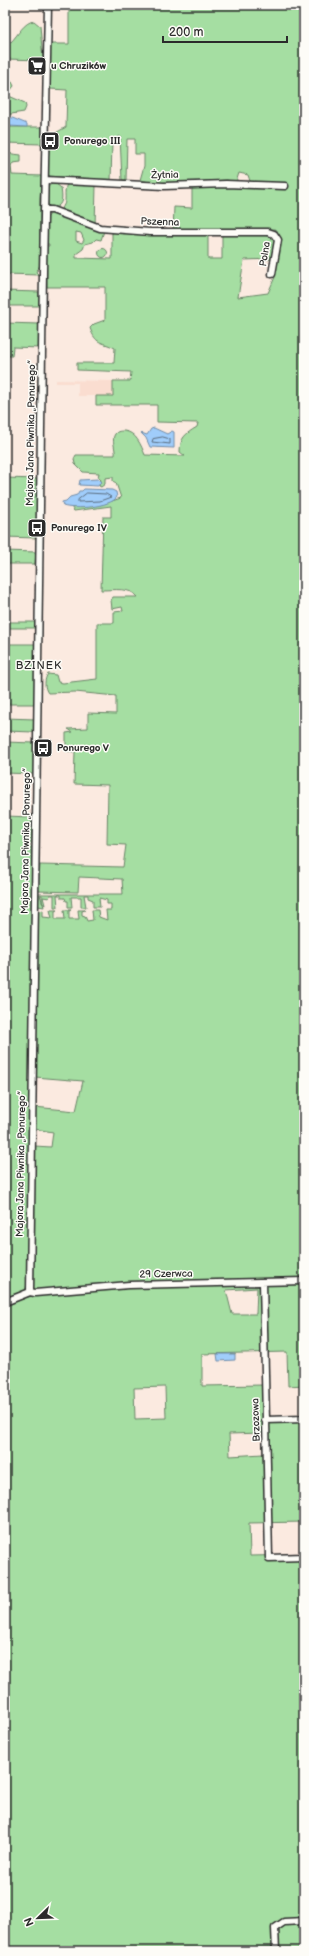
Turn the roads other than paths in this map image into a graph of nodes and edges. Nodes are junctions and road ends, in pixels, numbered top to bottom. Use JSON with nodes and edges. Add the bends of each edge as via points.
{"nodes":[{"id":1,"x":48,"y":5,"type":"edge"},
{"id":2,"x":45,"y":180,"type":"junction"},
{"id":3,"x":285,"y":186,"type":"dead end"},
{"id":4,"x":44,"y":210,"type":"junction"},
{"id":5,"x":277,"y":238,"type":"joint"},
{"id":6,"x":272,"y":274,"type":"dead end"},
{"id":7,"x":304,"y":1281,"type":"edge"},
{"id":8,"x":264,"y":1282,"type":"junction"},
{"id":9,"x":30,"y":1292,"type":"junction"},
{"id":10,"x":5,"y":1302,"type":"edge"},
{"id":11,"x":304,"y":1419,"type":"edge"},
{"id":12,"x":265,"y":1420,"type":"junction"},
{"id":13,"x":304,"y":1557,"type":"edge"},
{"id":14,"x":304,"y":1921,"type":"edge"},
{"id":15,"x":276,"y":1951,"type":"edge"}],
"edges":[{"from":1,"to":2,"type":"street","name":"Majora Jana Piwnika „Ponurego”"},
{"from":2,"to":3,"type":"street","name":"Żytnia","via":[[164,186]]},
{"from":2,"to":4,"type":"street","name":"Majora Jana Piwnika „Ponurego”"},
{"from":4,"to":5,"type":"street","name":"Pszenna","via":[[52,210],[100,228],[150,232],[268,232]]},
{"from":4,"to":9,"type":"street","name":"Majora Jana Piwnika „Ponurego”"},
{"from":5,"to":6,"type":"street","name":"Polna"},
{"from":7,"to":8,"type":"street","name":"29 Czerwca"},
{"from":8,"to":9,"type":"street","name":"29 Czerwca","via":[[129,1285],[35,1294]]},
{"from":8,"to":12,"type":"street","name":"Brzozowa"},
{"from":9,"to":10,"type":"street"},
{"from":11,"to":12,"type":"street"},
{"from":12,"to":13,"type":"street","name":"Brzozowa","via":[[269,1558]]},
{"from":14,"to":15,"type":"street","via":[[284,1922],[275,1928]]}]}
